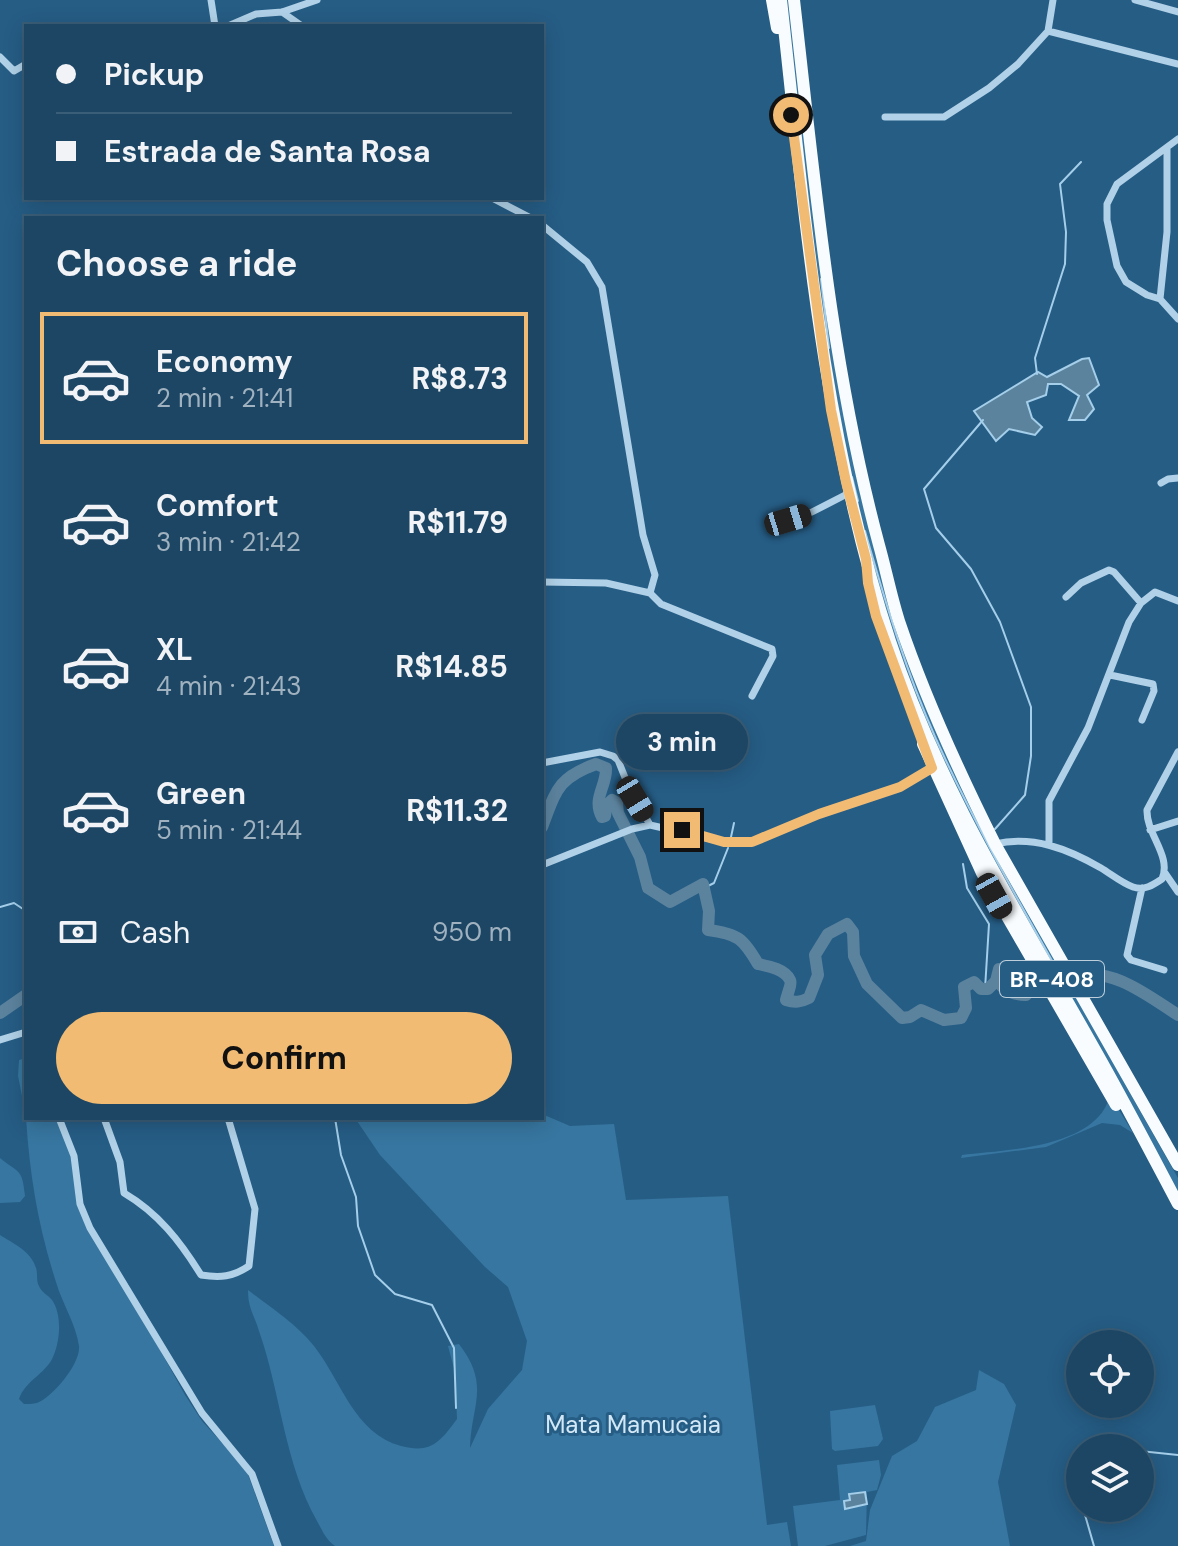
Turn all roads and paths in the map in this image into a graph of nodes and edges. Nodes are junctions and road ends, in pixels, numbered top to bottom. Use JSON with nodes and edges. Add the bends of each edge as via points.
{"nodes":[{"id":1,"x":211,"y":0,"type":"edge"},
{"id":2,"x":317,"y":0,"type":"edge"},
{"id":3,"x":772,"y":0,"type":"edge"},
{"id":4,"x":781,"y":0,"type":"edge"},
{"id":5,"x":794,"y":0,"type":"edge"},
{"id":6,"x":1053,"y":0,"type":"edge"},
{"id":7,"x":1135,"y":0,"type":"edge"},
{"id":8,"x":282,"y":12,"type":"junction"},
{"id":9,"x":1178,"y":12,"type":"edge"},
{"id":10,"x":215,"y":24,"type":"edge"},
{"id":11,"x":233,"y":24,"type":"edge"},
{"id":12,"x":299,"y":24,"type":"edge"},
{"id":13,"x":1048,"y":31,"type":"junction"},
{"id":14,"x":0,"y":57,"type":"edge"},
{"id":15,"x":1178,"y":64,"type":"edge"},
{"id":16,"x":24,"y":65,"type":"edge"},
{"id":17,"x":885,"y":117,"type":"dead end"},
{"id":18,"x":1178,"y":139,"type":"edge"},
{"id":19,"x":1167,"y":148,"type":"junction"},
{"id":20,"x":799,"y":162,"type":"junction"},
{"id":21,"x":496,"y":200,"type":"edge"},
{"id":22,"x":527,"y":216,"type":"edge"},
{"id":23,"x":544,"y":227,"type":"edge"},
{"id":24,"x":1160,"y":299,"type":"junction"},
{"id":25,"x":1178,"y":319,"type":"edge"},
{"id":26,"x":1178,"y":478,"type":"edge"},
{"id":27,"x":1161,"y":483,"type":"dead end"},
{"id":28,"x":849,"y":493,"type":"junction"},
{"id":29,"x":788,"y":520,"type":"dead end"},
{"id":30,"x":866,"y":559,"type":"junction"},
{"id":31,"x":544,"y":582,"type":"edge"},
{"id":32,"x":650,"y":593,"type":"junction"},
{"id":33,"x":1066,"y":597,"type":"dead end"},
{"id":34,"x":1178,"y":601,"type":"edge"},
{"id":35,"x":1141,"y":603,"type":"junction"},
{"id":36,"x":1110,"y":675,"type":"junction"},
{"id":37,"x":752,"y":696,"type":"dead end"},
{"id":38,"x":1142,"y":720,"type":"dead end"},
{"id":39,"x":1178,"y":752,"type":"edge"},
{"id":40,"x":544,"y":763,"type":"edge"},
{"id":41,"x":932,"y":768,"type":"junction"},
{"id":42,"x":1178,"y":821,"type":"edge"},
{"id":43,"x":650,"y":825,"type":"junction"},
{"id":44,"x":1150,"y":830,"type":"junction"},
{"id":45,"x":995,"y":844,"type":"junction"},
{"id":46,"x":1049,"y":845,"type":"junction"},
{"id":47,"x":544,"y":864,"type":"edge"},
{"id":48,"x":1165,"y":873,"type":"junction"},
{"id":49,"x":1142,"y":888,"type":"junction"},
{"id":50,"x":1178,"y":892,"type":"edge"},
{"id":51,"x":1164,"y":970,"type":"dead end"},
{"id":52,"x":24,"y":1033,"type":"edge"},
{"id":53,"x":0,"y":1040,"type":"edge"},
{"id":54,"x":60,"y":1120,"type":"edge"},
{"id":55,"x":105,"y":1120,"type":"edge"},
{"id":56,"x":229,"y":1120,"type":"edge"},
{"id":57,"x":1178,"y":1165,"type":"edge"},
{"id":58,"x":1178,"y":1204,"type":"edge"},
{"id":59,"x":1178,"y":1214,"type":"edge"},
{"id":60,"x":278,"y":1546,"type":"edge"}],
"edges":[{"from":1,"to":10,"type":"street"},
{"from":2,"to":8,"type":"street"},
{"from":3,"to":20,"type":"highway"},
{"from":4,"to":20,"type":"highway","number":"BR-408"},
{"from":5,"to":45,"type":"highway","number":"BR-408","via":[[826,280],[846,407],[871,516],[899,620]]},
{"from":6,"to":13,"type":"street"},
{"from":7,"to":9,"type":"street"},
{"from":8,"to":11,"type":"street","via":[[256,14]]},
{"from":8,"to":12,"type":"street"},
{"from":13,"to":15,"type":"street"},
{"from":13,"to":17,"type":"street","via":[[1009,72],[950,114]]},
{"from":14,"to":16,"type":"street","via":[[14,71]]},
{"from":18,"to":19,"type":"street"},
{"from":19,"to":24,"type":"street"},
{"from":19,"to":24,"type":"street","via":[[1117,184],[1107,204],[1117,266],[1126,282]]},
{"from":20,"to":28,"type":"highway","number":"BR-408","via":[[817,322]]},
{"from":21,"to":22,"type":"street"},
{"from":23,"to":32,"type":"street","via":[[587,262],[602,287],[643,535],[655,575]]},
{"from":24,"to":25,"type":"street"},
{"from":26,"to":27,"type":"street"},
{"from":28,"to":29,"type":"street"},
{"from":28,"to":30,"type":"highway","number":"BR-408"},
{"from":30,"to":41,"type":"highway","via":[[876,616]]},
{"from":30,"to":58,"type":"highway","number":"BR-408","via":[[890,643],[966,818]]},
{"from":31,"to":32,"type":"street","via":[[606,583]]},
{"from":32,"to":37,"type":"street","via":[[661,604],[772,649]]},
{"from":33,"to":35,"type":"street","via":[[1109,570]]},
{"from":34,"to":35,"type":"street","via":[[1155,592]]},
{"from":35,"to":36,"type":"street","via":[[1122,636]]},
{"from":36,"to":38,"type":"street","via":[[1153,684]]},
{"from":36,"to":46,"type":"street","via":[[1049,801]]},
{"from":39,"to":44,"type":"street","via":[[1147,810]]},
{"from":40,"to":43,"type":"street","via":[[600,752],[613,756]]},
{"from":41,"to":43,"type":"street","via":[[900,787],[745,843]]},
{"from":41,"to":59,"type":"highway","via":[[1000,907]]},
{"from":42,"to":44,"type":"street"},
{"from":43,"to":47,"type":"street"},
{"from":44,"to":48,"type":"street"},
{"from":45,"to":46,"type":"street","via":[[1022,840]]},
{"from":45,"to":57,"type":"highway","number":"BR-408"},
{"from":46,"to":49,"type":"street"},
{"from":48,"to":49,"type":"street"},
{"from":48,"to":50,"type":"street"},
{"from":49,"to":51,"type":"street","via":[[1127,955]]},
{"from":52,"to":53,"type":"street"},
{"from":54,"to":60,"type":"street","via":[[90,1228],[202,1413],[252,1474]]},
{"from":55,"to":56,"type":"street","via":[[120,1162],[124,1193],[174,1234],[201,1275],[213,1277],[234,1276],[249,1266],[253,1242],[255,1209]]}]}
